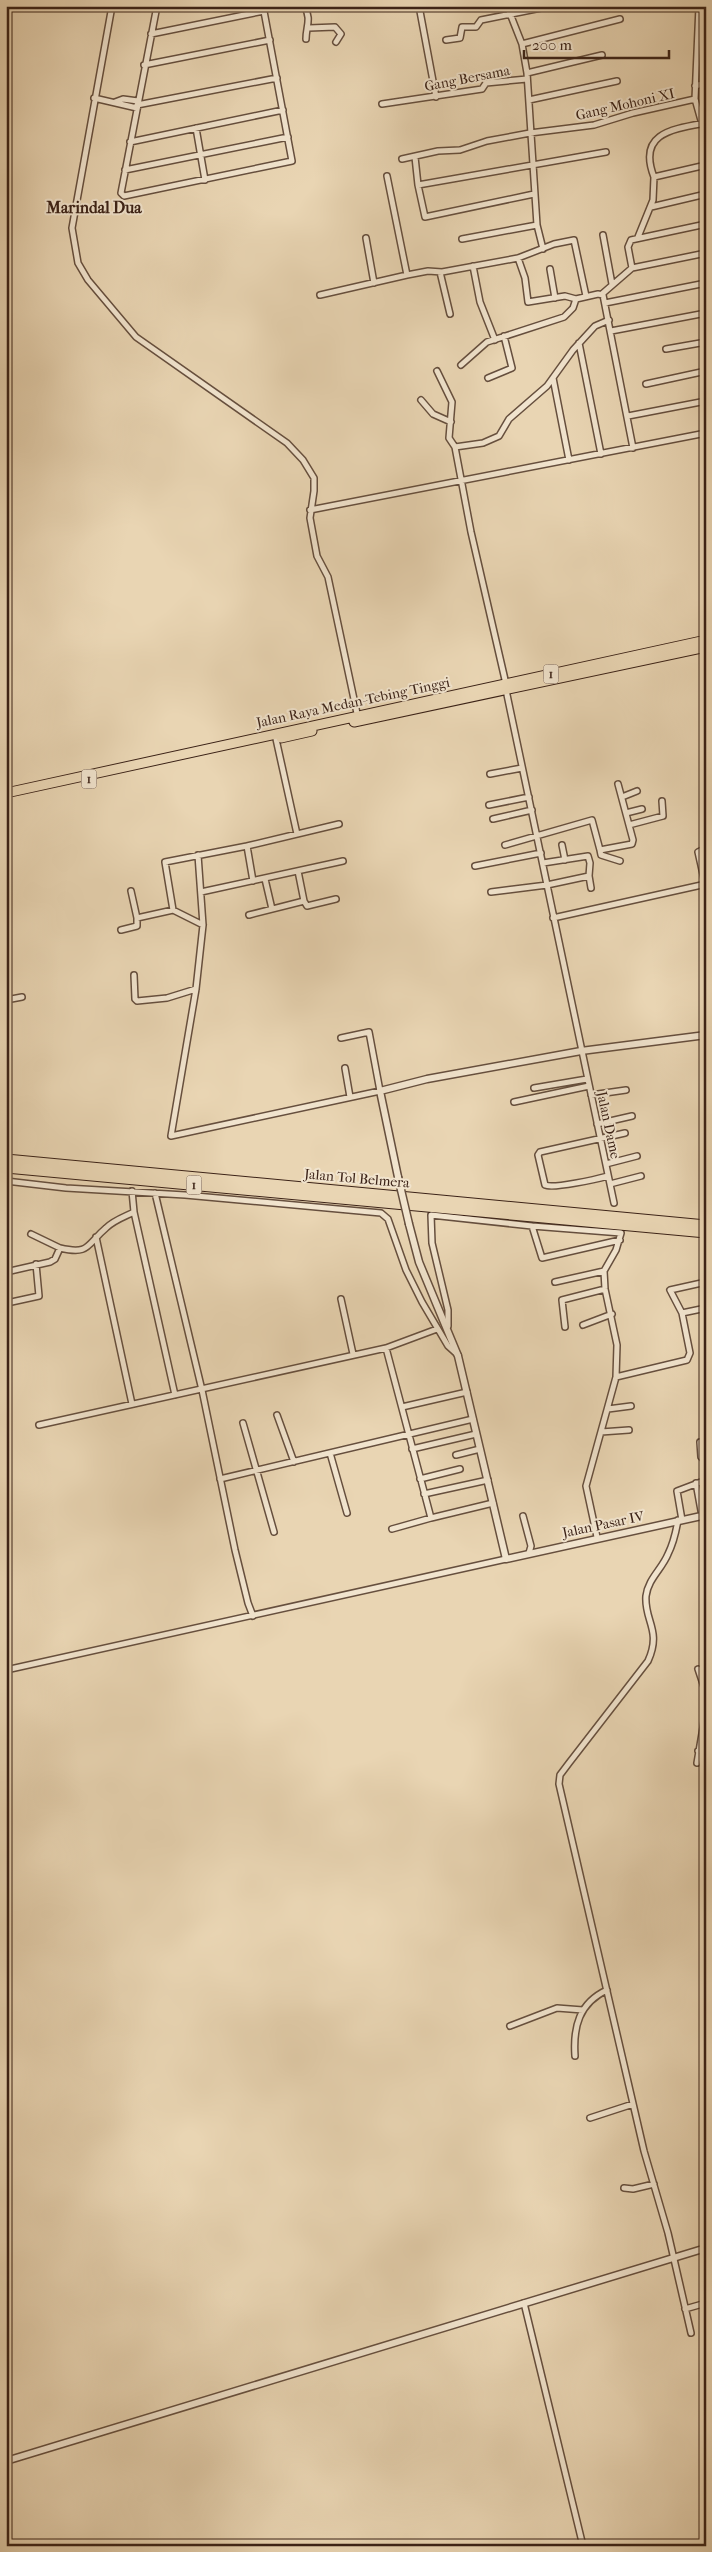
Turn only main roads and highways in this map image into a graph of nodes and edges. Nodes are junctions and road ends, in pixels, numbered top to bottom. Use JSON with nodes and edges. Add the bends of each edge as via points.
{"nodes":[{"id":1,"x":706,"y":640,"type":"edge"},
{"id":2,"x":706,"y":647,"type":"edge"},
{"id":3,"x":506,"y":687,"type":"junction"},
{"id":4,"x":358,"y":718,"type":"junction"},
{"id":5,"x":6,"y":793,"type":"edge"},
{"id":6,"x":6,"y":797,"type":"edge"},
{"id":7,"x":6,"y":1158,"type":"edge"},
{"id":8,"x":6,"y":1168,"type":"edge"},
{"id":9,"x":706,"y":1224,"type":"edge"},
{"id":10,"x":706,"y":1233,"type":"edge"}],
"edges":[{"from":1,"to":3,"type":"highway","name":"Jalan Raya Medan-Tebing Tinggi","number":"1"},
{"from":2,"to":3,"type":"highway","name":"Jalan Raya Medan-Tebing Tinggi","number":"1"},
{"from":3,"to":4,"type":"highway","name":"Jalan Raya Medan-Tebing Tinggi","number":"1"},
{"from":4,"to":5,"type":"highway","name":"Jalan Raya Medan-Tebing Tinggi","number":"1"},
{"from":4,"to":6,"type":"highway","name":"Jalan Raya Medan-Tebing Tinggi","number":"1","via":[[276,739]]},
{"from":7,"to":9,"type":"highway","name":"Jalan Tol Belmera","number":"1"},
{"from":8,"to":10,"type":"highway","name":"Jalan Tol Belmera","number":"1"}]}
